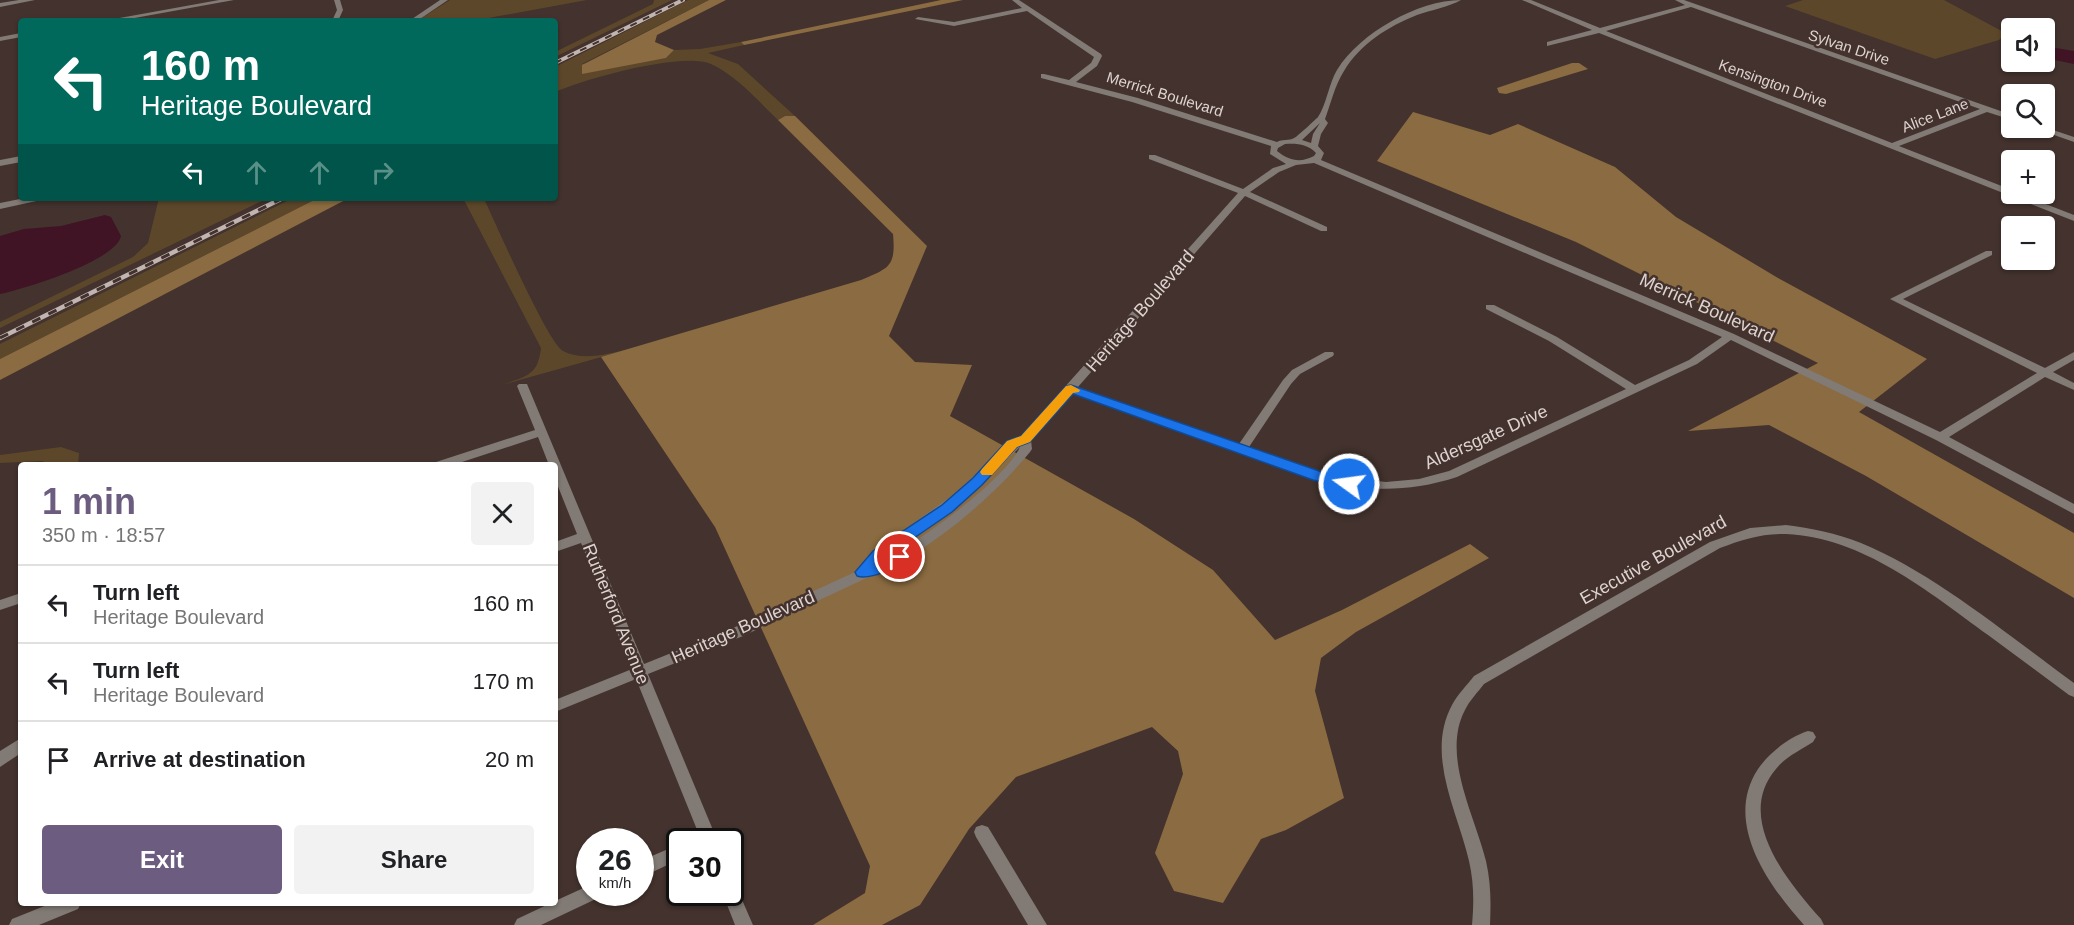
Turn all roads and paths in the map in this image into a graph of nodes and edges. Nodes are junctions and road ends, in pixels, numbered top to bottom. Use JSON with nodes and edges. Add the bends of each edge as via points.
{"nodes":[{"id":1,"x":32,"y":0,"type":"edge"},
{"id":2,"x":231,"y":0,"type":"edge"},
{"id":3,"x":337,"y":0,"type":"edge"},
{"id":4,"x":445,"y":0,"type":"edge"},
{"id":5,"x":1015,"y":0,"type":"edge"},
{"id":6,"x":1458,"y":0,"type":"edge"},
{"id":7,"x":1525,"y":0,"type":"edge"},
{"id":8,"x":1678,"y":0,"type":"edge"},
{"id":9,"x":0,"y":5,"type":"edge"},
{"id":10,"x":1691,"y":5,"type":"junction"},
{"id":11,"x":1028,"y":9,"type":"junction"},
{"id":12,"x":124,"y":18,"type":"edge"},
{"id":13,"x":336,"y":18,"type":"edge"},
{"id":14,"x":417,"y":18,"type":"edge"},
{"id":15,"x":918,"y":19,"type":"dead end"},
{"id":16,"x":1599,"y":31,"type":"junction"},
{"id":17,"x":18,"y":36,"type":"edge"},
{"id":18,"x":0,"y":39,"type":"edge"},
{"id":19,"x":1550,"y":44,"type":"dead end"},
{"id":20,"x":1044,"y":76,"type":"dead end"},
{"id":21,"x":1070,"y":82,"type":"junction"},
{"id":22,"x":1987,"y":109,"type":"junction"},
{"id":23,"x":2001,"y":114,"type":"edge"},
{"id":24,"x":1321,"y":119,"type":"junction"},
{"id":25,"x":2055,"y":134,"type":"edge"},
{"id":26,"x":2074,"y":140,"type":"edge"},
{"id":27,"x":1296,"y":141,"type":"junction"},
{"id":28,"x":1277,"y":145,"type":"junction"},
{"id":29,"x":1893,"y":145,"type":"junction"},
{"id":30,"x":1314,"y":146,"type":"junction"},
{"id":31,"x":1152,"y":157,"type":"dead end"},
{"id":32,"x":1278,"y":157,"type":"junction"},
{"id":33,"x":18,"y":160,"type":"edge"},
{"id":34,"x":1316,"y":160,"type":"junction"},
{"id":35,"x":1295,"y":163,"type":"junction"},
{"id":36,"x":0,"y":164,"type":"edge"},
{"id":37,"x":1255,"y":183,"type":"junction"},
{"id":38,"x":2001,"y":189,"type":"edge"},
{"id":39,"x":1244,"y":192,"type":"junction"},
{"id":40,"x":24,"y":201,"type":"edge"},
{"id":41,"x":2039,"y":204,"type":"edge"},
{"id":42,"x":0,"y":206,"type":"edge"},
{"id":43,"x":2074,"y":218,"type":"edge"},
{"id":44,"x":1324,"y":229,"type":"dead end"},
{"id":45,"x":1989,"y":253,"type":"dead end"},
{"id":46,"x":1490,"y":307,"type":"dead end"},
{"id":47,"x":1730,"y":336,"type":"junction"},
{"id":48,"x":1329,"y":354,"type":"dead end"},
{"id":49,"x":2074,"y":355,"type":"edge"},
{"id":50,"x":2044,"y":373,"type":"junction"},
{"id":51,"x":524,"y":386,"type":"dead end"},
{"id":52,"x":2074,"y":387,"type":"edge"},
{"id":53,"x":1071,"y":388,"type":"junction"},
{"id":54,"x":1634,"y":389,"type":"junction"},
{"id":55,"x":542,"y":432,"type":"junction"},
{"id":56,"x":1940,"y":437,"type":"junction"},
{"id":57,"x":1242,"y":449,"type":"junction"},
{"id":58,"x":449,"y":462,"type":"edge"},
{"id":59,"x":554,"y":462,"type":"edge"},
{"id":60,"x":558,"y":472,"type":"edge"},
{"id":61,"x":2074,"y":510,"type":"edge"},
{"id":62,"x":584,"y":537,"type":"junction"},
{"id":63,"x":558,"y":546,"type":"edge"},
{"id":64,"x":18,"y":599,"type":"edge"},
{"id":65,"x":0,"y":605,"type":"edge"},
{"id":66,"x":640,"y":672,"type":"junction"},
{"id":67,"x":2074,"y":691,"type":"edge"},
{"id":68,"x":558,"y":705,"type":"edge"},
{"id":69,"x":1808,"y":737,"type":"dead end"},
{"id":70,"x":18,"y":747,"type":"edge"},
{"id":71,"x":0,"y":760,"type":"edge"},
{"id":72,"x":701,"y":828,"type":"edge"},
{"id":73,"x":982,"y":832,"type":"dead end"},
{"id":74,"x":576,"y":900,"type":"edge"},
{"id":75,"x":65,"y":906,"type":"edge"},
{"id":76,"x":736,"y":906,"type":"edge"},
{"id":77,"x":18,"y":925,"type":"edge"},
{"id":78,"x":523,"y":925,"type":"edge"},
{"id":79,"x":744,"y":925,"type":"edge"},
{"id":80,"x":1038,"y":925,"type":"edge"},
{"id":81,"x":1482,"y":925,"type":"edge"},
{"id":82,"x":1815,"y":925,"type":"edge"}],
"edges":[{"from":1,"to":9,"type":"street"},
{"from":2,"to":12,"type":"street"},
{"from":3,"to":13,"type":"street","via":[[340,10]]},
{"from":4,"to":14,"type":"street"},
{"from":5,"to":11,"type":"street"},
{"from":6,"to":24,"type":"street","via":[[1382,30],[1354,54],[1341,71]]},
{"from":7,"to":16,"type":"street","name":"Kensington Drive"},
{"from":8,"to":10,"type":"street","name":"Sylvan Drive"},
{"from":10,"to":16,"type":"street"},
{"from":10,"to":22,"type":"street","name":"Sylvan Drive"},
{"from":11,"to":15,"type":"street","via":[[954,24]]},
{"from":11,"to":21,"type":"street","via":[[1098,56],[1094,64]]},
{"from":16,"to":19,"type":"street"},
{"from":16,"to":29,"type":"street","name":"Kensington Drive"},
{"from":17,"to":18,"type":"street"},
{"from":20,"to":21,"type":"street","name":"Merrick Boulevard"},
{"from":21,"to":28,"type":"street","name":"Merrick Boulevard"},
{"from":22,"to":23,"type":"street","name":"Sylvan Drive"},
{"from":22,"to":29,"type":"street","name":"Alice Lane"},
{"from":24,"to":27,"type":"street"},
{"from":24,"to":30,"type":"street","via":[[1324,123]]},
{"from":25,"to":26,"type":"street"},
{"from":27,"to":28,"type":"street"},
{"from":27,"to":30,"type":"street"},
{"from":28,"to":32,"type":"street","via":[[1273,149]]},
{"from":29,"to":38,"type":"street","name":"Kensington Drive"},
{"from":30,"to":34,"type":"street","via":[[1320,153]]},
{"from":31,"to":39,"type":"street"},
{"from":32,"to":35,"type":"street"},
{"from":32,"to":37,"type":"street","name":"Heritage Boulevard","via":[[1257,176]]},
{"from":33,"to":36,"type":"street"},
{"from":34,"to":35,"type":"street"},
{"from":34,"to":47,"type":"street","name":"Merrick Boulevard"},
{"from":35,"to":37,"type":"street","name":"Heritage Boulevard"},
{"from":37,"to":39,"type":"street","name":"Heritage Boulevard"},
{"from":39,"to":44,"type":"street"},
{"from":39,"to":53,"type":"street","name":"Heritage Boulevard"},
{"from":40,"to":42,"type":"street"},
{"from":41,"to":43,"type":"street","name":"Kensington Drive"},
{"from":45,"to":50,"type":"street","via":[[1895,299]]},
{"from":46,"to":54,"type":"street","via":[[1563,345]]},
{"from":47,"to":54,"type":"street","name":"Aldersgate Drive","via":[[1693,362]]},
{"from":47,"to":56,"type":"street","name":"Merrick Boulevard"},
{"from":48,"to":57,"type":"street","via":[[1296,372]]},
{"from":49,"to":50,"type":"street"},
{"from":50,"to":52,"type":"street"},
{"from":50,"to":56,"type":"street"},
{"from":51,"to":55,"type":"street","name":"Rutherford Avenue"},
{"from":53,"to":57,"type":"street","name":"Aldersgate Drive"},
{"from":53,"to":66,"type":"street","name":"Heritage Boulevard","via":[[1025,439],[1026,449],[1017,460],[973,504],[923,542],[881,567],[862,572],[738,632]]},
{"from":54,"to":57,"type":"street","name":"Aldersgate Drive","via":[[1453,474],[1421,485],[1349,484]]},
{"from":55,"to":58,"type":"street"},
{"from":55,"to":59,"type":"street","name":"Rutherford Avenue"},
{"from":56,"to":61,"type":"street","name":"Merrick Boulevard"},
{"from":60,"to":62,"type":"street","name":"Rutherford Avenue"},
{"from":62,"to":63,"type":"street"},
{"from":62,"to":66,"type":"street","name":"Rutherford Avenue"},
{"from":64,"to":65,"type":"street"},
{"from":66,"to":68,"type":"street","name":"Heritage Boulevard"},
{"from":66,"to":72,"type":"street","name":"Rutherford Avenue"},
{"from":67,"to":81,"type":"street","name":"Executive Boulevard","via":[[1918,578],[1868,551],[1796,531],[1764,530],[1737,535],[1479,680],[1460,702],[1450,726],[1449,755],[1482,878]]},
{"from":69,"to":82,"type":"street","via":[[1760,777],[1753,813],[1756,834],[1769,865]]},
{"from":70,"to":71,"type":"street"},
{"from":73,"to":80,"type":"street"},
{"from":74,"to":78,"type":"street"},
{"from":75,"to":77,"type":"street"},
{"from":76,"to":79,"type":"street"}]}
